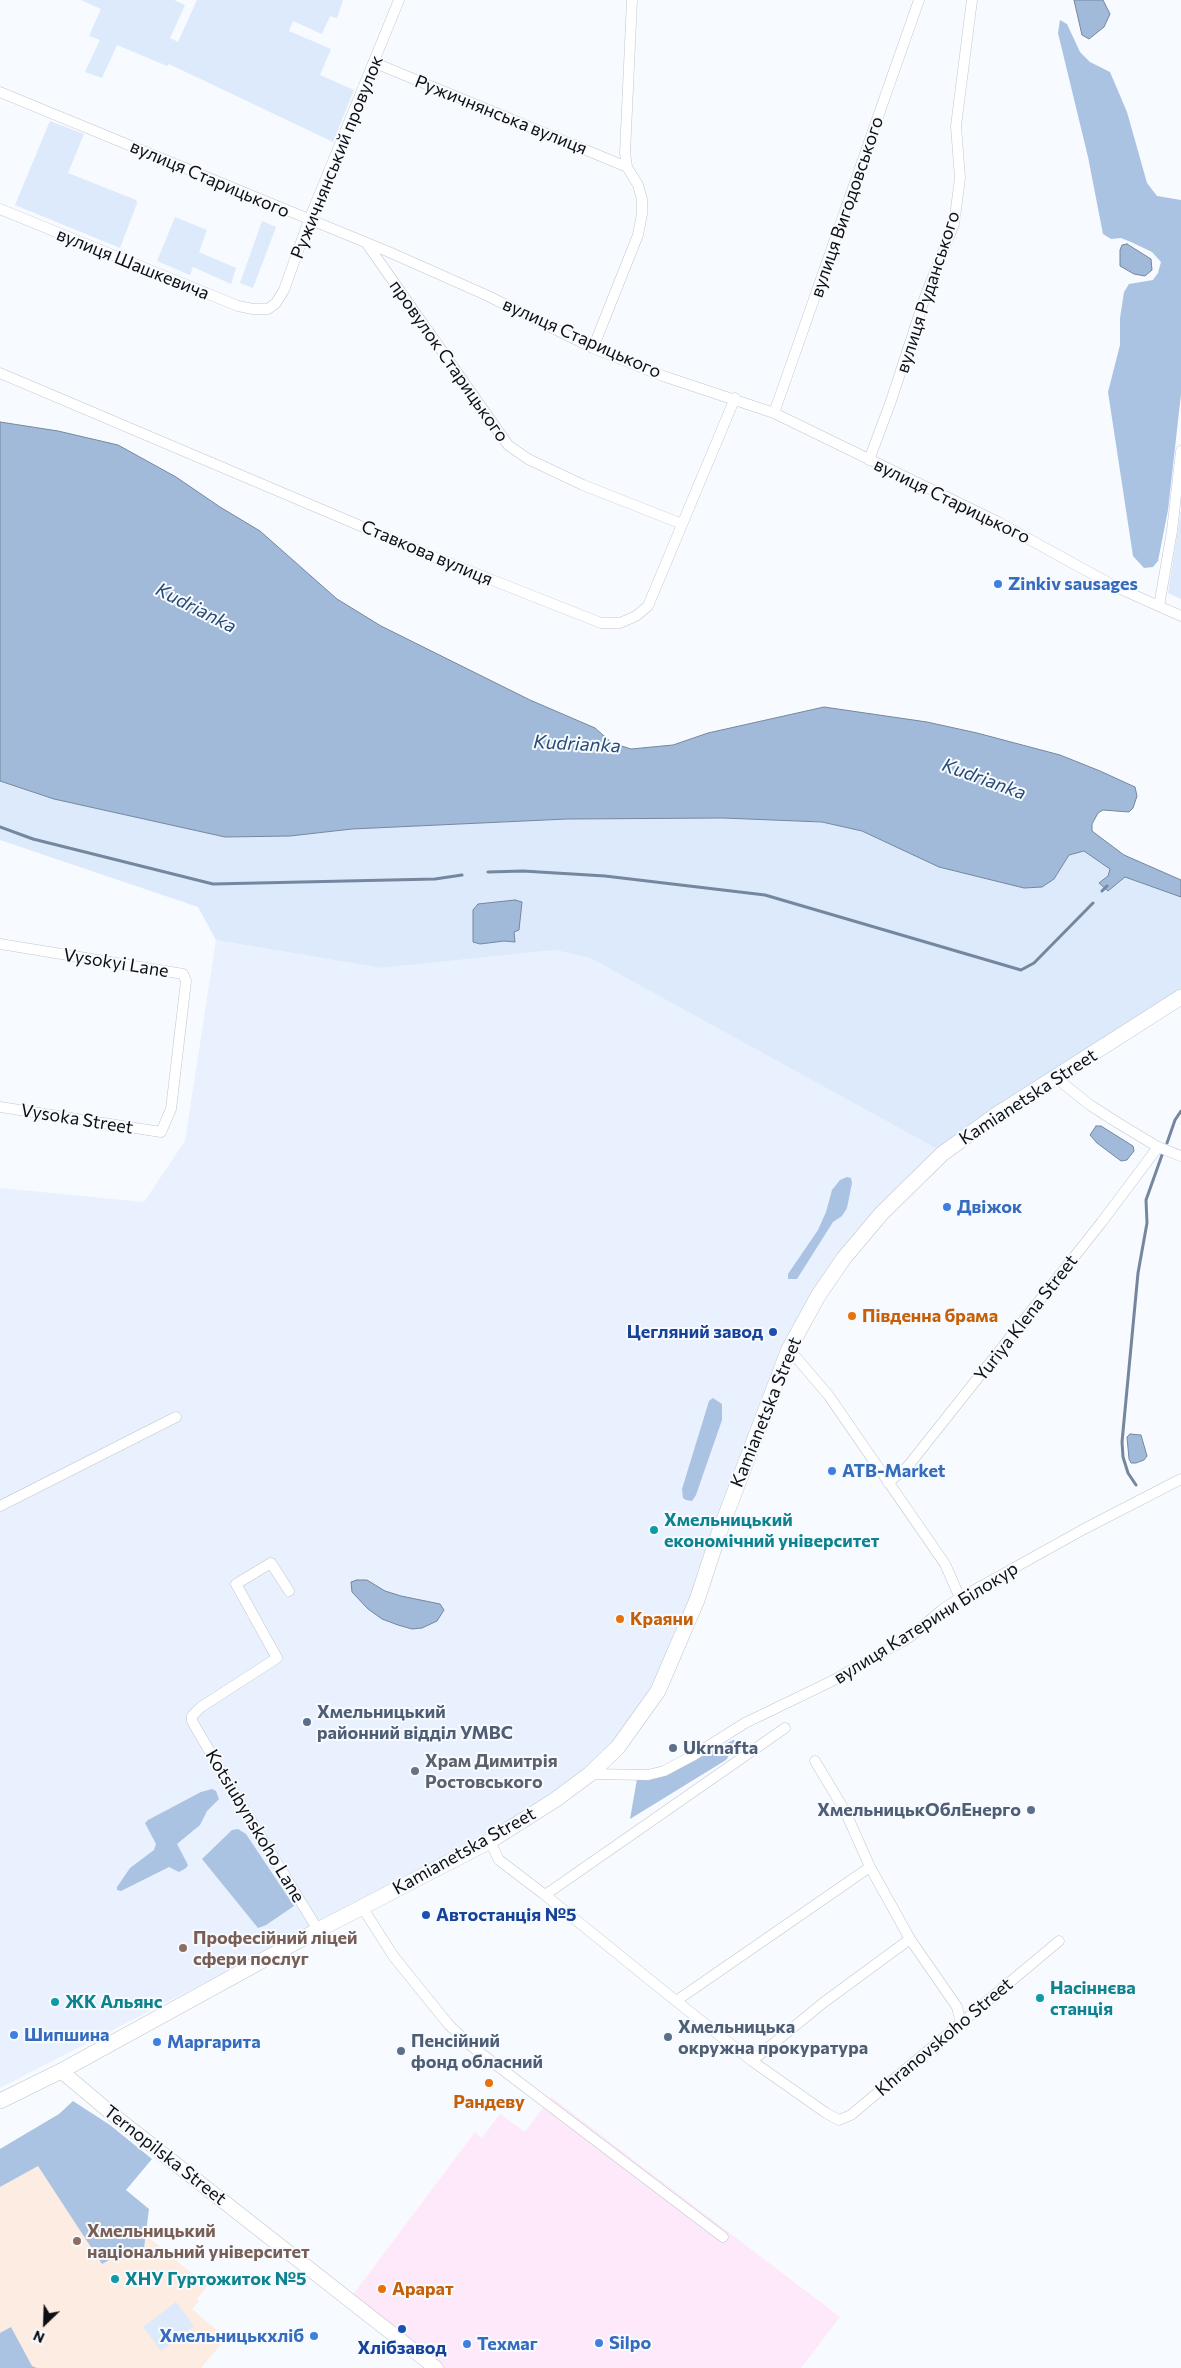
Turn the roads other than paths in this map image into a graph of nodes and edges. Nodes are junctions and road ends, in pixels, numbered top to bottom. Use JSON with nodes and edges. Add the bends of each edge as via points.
{"nodes":[{"id":1,"x":399,"y":0,"type":"edge"},
{"id":2,"x":632,"y":0,"type":"edge"},
{"id":3,"x":919,"y":0,"type":"edge"},
{"id":4,"x":972,"y":0,"type":"edge"},
{"id":5,"x":374,"y":63,"type":"junction"},
{"id":6,"x":0,"y":92,"type":"edge"},
{"id":7,"x":627,"y":167,"type":"junction"},
{"id":8,"x":0,"y":209,"type":"edge"},
{"id":9,"x":309,"y":220,"type":"junction"},
{"id":10,"x":366,"y":243,"type":"junction"},
{"id":11,"x":389,"y":252,"type":"junction"},
{"id":12,"x":382,"y":265,"type":"junction"},
{"id":13,"x":268,"y":309,"type":"joint"},
{"id":14,"x":593,"y":348,"type":"junction"},
{"id":15,"x":0,"y":373,"type":"edge"},
{"id":16,"x":735,"y":398,"type":"junction"},
{"id":17,"x":774,"y":413,"type":"junction"},
{"id":18,"x":1181,"y":451,"type":"edge"},
{"id":19,"x":869,"y":460,"type":"junction"},
{"id":20,"x":682,"y":524,"type":"junction"},
{"id":21,"x":1159,"y":606,"type":"junction"},
{"id":22,"x":1181,"y":616,"type":"edge"},
{"id":23,"x":0,"y":944,"type":"edge"},
{"id":24,"x":1181,"y":997,"type":"edge"},
{"id":25,"x":1056,"y":1078,"type":"junction"},
{"id":26,"x":0,"y":1107,"type":"edge"},
{"id":27,"x":154,"y":1130,"type":"joint"},
{"id":28,"x":1158,"y":1147,"type":"junction"},
{"id":29,"x":1181,"y":1156,"type":"edge"},
{"id":30,"x":789,"y":1350,"type":"junction"},
{"id":31,"x":176,"y":1417,"type":"dead end"},
{"id":32,"x":1181,"y":1479,"type":"edge"},
{"id":33,"x":888,"y":1483,"type":"junction"},
{"id":34,"x":0,"y":1506,"type":"edge"},
{"id":35,"x":289,"y":1591,"type":"dead end"},
{"id":36,"x":960,"y":1598,"type":"junction"},
{"id":37,"x":785,"y":1728,"type":"dead end"},
{"id":38,"x":815,"y":1761,"type":"dead end"},
{"id":39,"x":590,"y":1774,"type":"junction"},
{"id":40,"x":490,"y":1841,"type":"junction"},
{"id":41,"x":870,"y":1867,"type":"junction"},
{"id":42,"x":545,"y":1895,"type":"junction"},
{"id":43,"x":362,"y":1907,"type":"junction"},
{"id":44,"x":318,"y":1930,"type":"junction"},
{"id":45,"x":910,"y":1939,"type":"junction"},
{"id":46,"x":1059,"y":1941,"type":"dead end"},
{"id":47,"x":676,"y":2001,"type":"junction"},
{"id":48,"x":961,"y":2023,"type":"junction"},
{"id":49,"x":752,"y":2061,"type":"junction"},
{"id":50,"x":61,"y":2071,"type":"junction"},
{"id":51,"x":0,"y":2101,"type":"edge"},
{"id":52,"x":723,"y":2237,"type":"dead end"},
{"id":53,"x":436,"y":2368,"type":"edge"}],
"edges":[{"from":1,"to":5,"type":"street","name":"Ружичнянський провулок"},
{"from":2,"to":7,"type":"street"},
{"from":3,"to":17,"type":"street","name":"вулиця Вигодовського"},
{"from":4,"to":19,"type":"street","name":"вулиця Руданського","via":[[956,126],[960,178],[954,224],[925,297]]},
{"from":5,"to":7,"type":"street","name":"Ружичнянська вулиця"},
{"from":5,"to":9,"type":"street","name":"Ружичнянський провулок"},
{"from":6,"to":9,"type":"street","name":"вулиця Старицького"},
{"from":7,"to":14,"type":"street","via":[[638,185],[642,214],[638,234]]},
{"from":8,"to":13,"type":"street","name":"вулиця Шашкевича","via":[[238,306]]},
{"from":9,"to":10,"type":"street","name":"вулиця Старицького"},
{"from":9,"to":13,"type":"street","name":"Ружичнянський провулок","via":[[284,290]]},
{"from":10,"to":11,"type":"street","name":"вулиця Старицького"},
{"from":10,"to":12,"type":"street","name":"провулок Старицького"},
{"from":11,"to":12,"type":"street"},
{"from":11,"to":14,"type":"street","name":"вулиця Старицького"},
{"from":12,"to":20,"type":"street","name":"провулок Старицького","via":[[508,445],[528,459],[584,485]]},
{"from":14,"to":16,"type":"street","name":"вулиця Старицького","via":[[663,376]]},
{"from":15,"to":20,"type":"street","name":"Ставкова вулиця","via":[[428,555],[601,623],[620,623],[648,606]]},
{"from":16,"to":17,"type":"street","name":"вулиця Старицького"},
{"from":16,"to":20,"type":"street","name":"Ставкова вулиця"},
{"from":17,"to":19,"type":"street","name":"вулиця Старицького"},
{"from":18,"to":21,"type":"street"},
{"from":19,"to":21,"type":"street","name":"вулиця Старицького","via":[[998,522],[1116,587]]},
{"from":21,"to":22,"type":"street","name":"вулиця Старицького"},
{"from":23,"to":27,"type":"street","name":"Vysokyi Lane","via":[[183,974],[186,982],[172,1109],[161,1132]]},
{"from":24,"to":25,"type":"main road","name":"Kamianetska Street"},
{"from":25,"to":28,"type":"street","via":[[1093,1107]]},
{"from":25,"to":30,"type":"main road","name":"Kamianetska Street","via":[[942,1154],[881,1214],[844,1258],[818,1296]]},
{"from":26,"to":27,"type":"street","name":"Vysoka Street"},
{"from":28,"to":29,"type":"street"},
{"from":28,"to":33,"type":"street","name":"Yuriya Klena Street","via":[[908,1466]]},
{"from":30,"to":33,"type":"street","via":[[829,1396]]},
{"from":30,"to":39,"type":"main road","name":"Kamianetska Street","via":[[697,1600],[658,1691],[618,1747]]},
{"from":31,"to":34,"type":"street"},
{"from":32,"to":36,"type":"street","name":"вулиця Катерини Білокур"},
{"from":33,"to":36,"type":"street","via":[[945,1564]]},
{"from":35,"to":44,"type":"street","name":"Kotsiubynskoho Lane","via":[[271,1563],[236,1584],[277,1658],[201,1707],[192,1716],[192,1721]]},
{"from":36,"to":39,"type":"street","name":"вулиця Катерини Білокур","via":[[910,1637],[830,1682],[745,1723],[671,1768],[648,1775]]},
{"from":37,"to":42,"type":"street"},
{"from":38,"to":41,"type":"street","via":[[846,1811]]},
{"from":39,"to":40,"type":"main road","name":"Kamianetska Street"},
{"from":40,"to":42,"type":"street","via":[[499,1860]]},
{"from":40,"to":43,"type":"main road","name":"Kamianetska Street"},
{"from":41,"to":45,"type":"street"},
{"from":41,"to":47,"type":"street"},
{"from":42,"to":47,"type":"street"},
{"from":43,"to":44,"type":"main road","name":"Kamianetska Street"},
{"from":43,"to":52,"type":"street","via":[[394,1957],[449,2025],[507,2074]]},
{"from":44,"to":50,"type":"main road","name":"Kamianetska Street"},
{"from":45,"to":48,"type":"street","via":[[957,2007]]},
{"from":45,"to":49,"type":"street","via":[[823,2003]]},
{"from":46,"to":48,"type":"street","name":"Khranovskoho Street"},
{"from":47,"to":49,"type":"street"},
{"from":48,"to":49,"type":"street","name":"Khranovskoho Street","via":[[850,2115],[839,2120]]},
{"from":50,"to":51,"type":"main road","name":"Kamianetska Street"},
{"from":50,"to":53,"type":"main road","name":"Ternopilska Street"}]}
